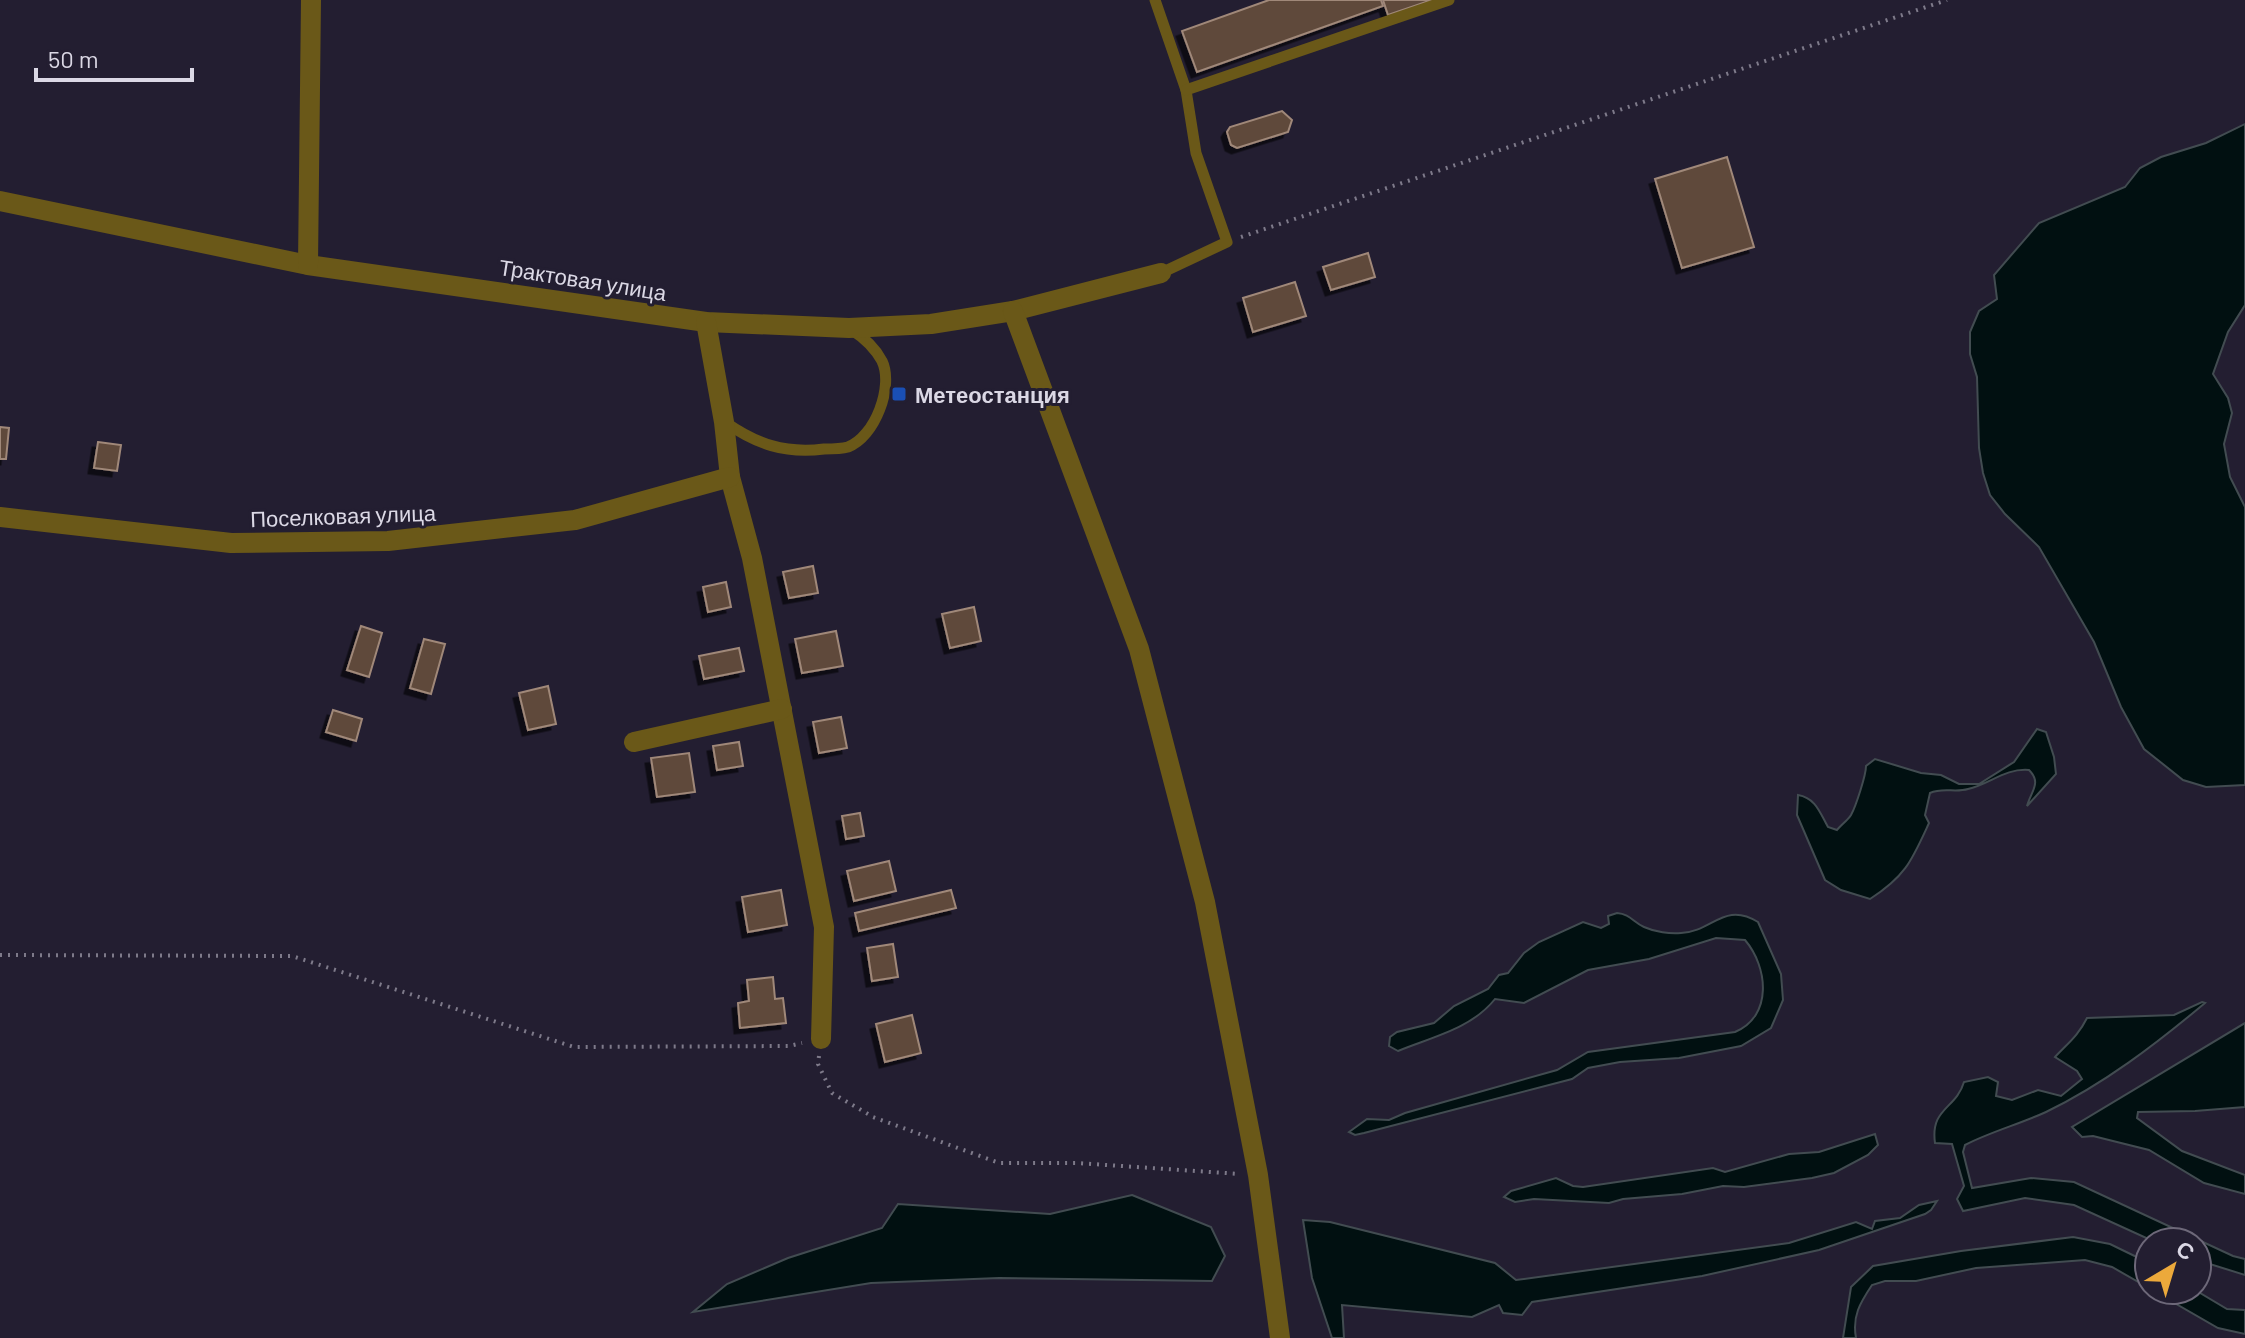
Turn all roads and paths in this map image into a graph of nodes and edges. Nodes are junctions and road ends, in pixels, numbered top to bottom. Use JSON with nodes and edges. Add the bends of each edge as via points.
{"nodes":[{"id":1,"x":311,"y":0,"type":"edge"},
{"id":2,"x":1155,"y":0,"type":"edge"},
{"id":3,"x":1449,"y":0,"type":"edge"},
{"id":4,"x":1947,"y":0,"type":"edge"},
{"id":5,"x":1186,"y":90,"type":"junction"},
{"id":6,"x":0,"y":201,"type":"edge"},
{"id":7,"x":1227,"y":242,"type":"junction"},
{"id":8,"x":308,"y":265,"type":"junction"},
{"id":9,"x":1161,"y":273,"type":"joint"},
{"id":10,"x":1013,"y":311,"type":"junction"},
{"id":11,"x":706,"y":322,"type":"junction"},
{"id":12,"x":849,"y":328,"type":"junction"},
{"id":13,"x":724,"y":422,"type":"junction"},
{"id":14,"x":730,"y":477,"type":"junction"},
{"id":15,"x":0,"y":517,"type":"edge"},
{"id":16,"x":782,"y":709,"type":"junction"},
{"id":17,"x":634,"y":742,"type":"dead end"},
{"id":18,"x":0,"y":955,"type":"edge"},
{"id":19,"x":821,"y":1039,"type":"junction"},
{"id":20,"x":1258,"y":1175,"type":"junction"},
{"id":21,"x":1280,"y":1338,"type":"edge"}],
"edges":[{"from":1,"to":8,"type":"street"},
{"from":2,"to":5,"type":"lane"},
{"from":3,"to":5,"type":"lane"},
{"from":4,"to":7,"type":"path"},
{"from":5,"to":7,"type":"lane","via":[[1196,153]]},
{"from":6,"to":8,"type":"street","name":"Трактовая улица"},
{"from":7,"to":9,"type":"lane"},
{"from":8,"to":11,"type":"street","name":"Трактовая улица"},
{"from":9,"to":10,"type":"street","name":"Трактовая улица"},
{"from":10,"to":12,"type":"street","name":"Трактовая улица","via":[[931,324]]},
{"from":10,"to":20,"type":"street","via":[[1139,649],[1205,902]]},
{"from":11,"to":12,"type":"street","name":"Трактовая улица"},
{"from":11,"to":13,"type":"street"},
{"from":12,"to":13,"type":"lane","via":[[883,362],[885,397],[872,425],[850,446],[802,452],[772,448]]},
{"from":13,"to":14,"type":"street"},
{"from":14,"to":15,"type":"street","name":"Поселковая улица","via":[[575,520],[388,541],[231,543]]},
{"from":14,"to":16,"type":"street"},
{"from":16,"to":17,"type":"street"},
{"from":16,"to":19,"type":"street","via":[[824,927]]},
{"from":18,"to":19,"type":"path","via":[[292,956],[574,1047],[789,1046]]},
{"from":19,"to":20,"type":"path","via":[[818,1064],[832,1093],[873,1117],[999,1163]]},
{"from":20,"to":21,"type":"street"}]}
